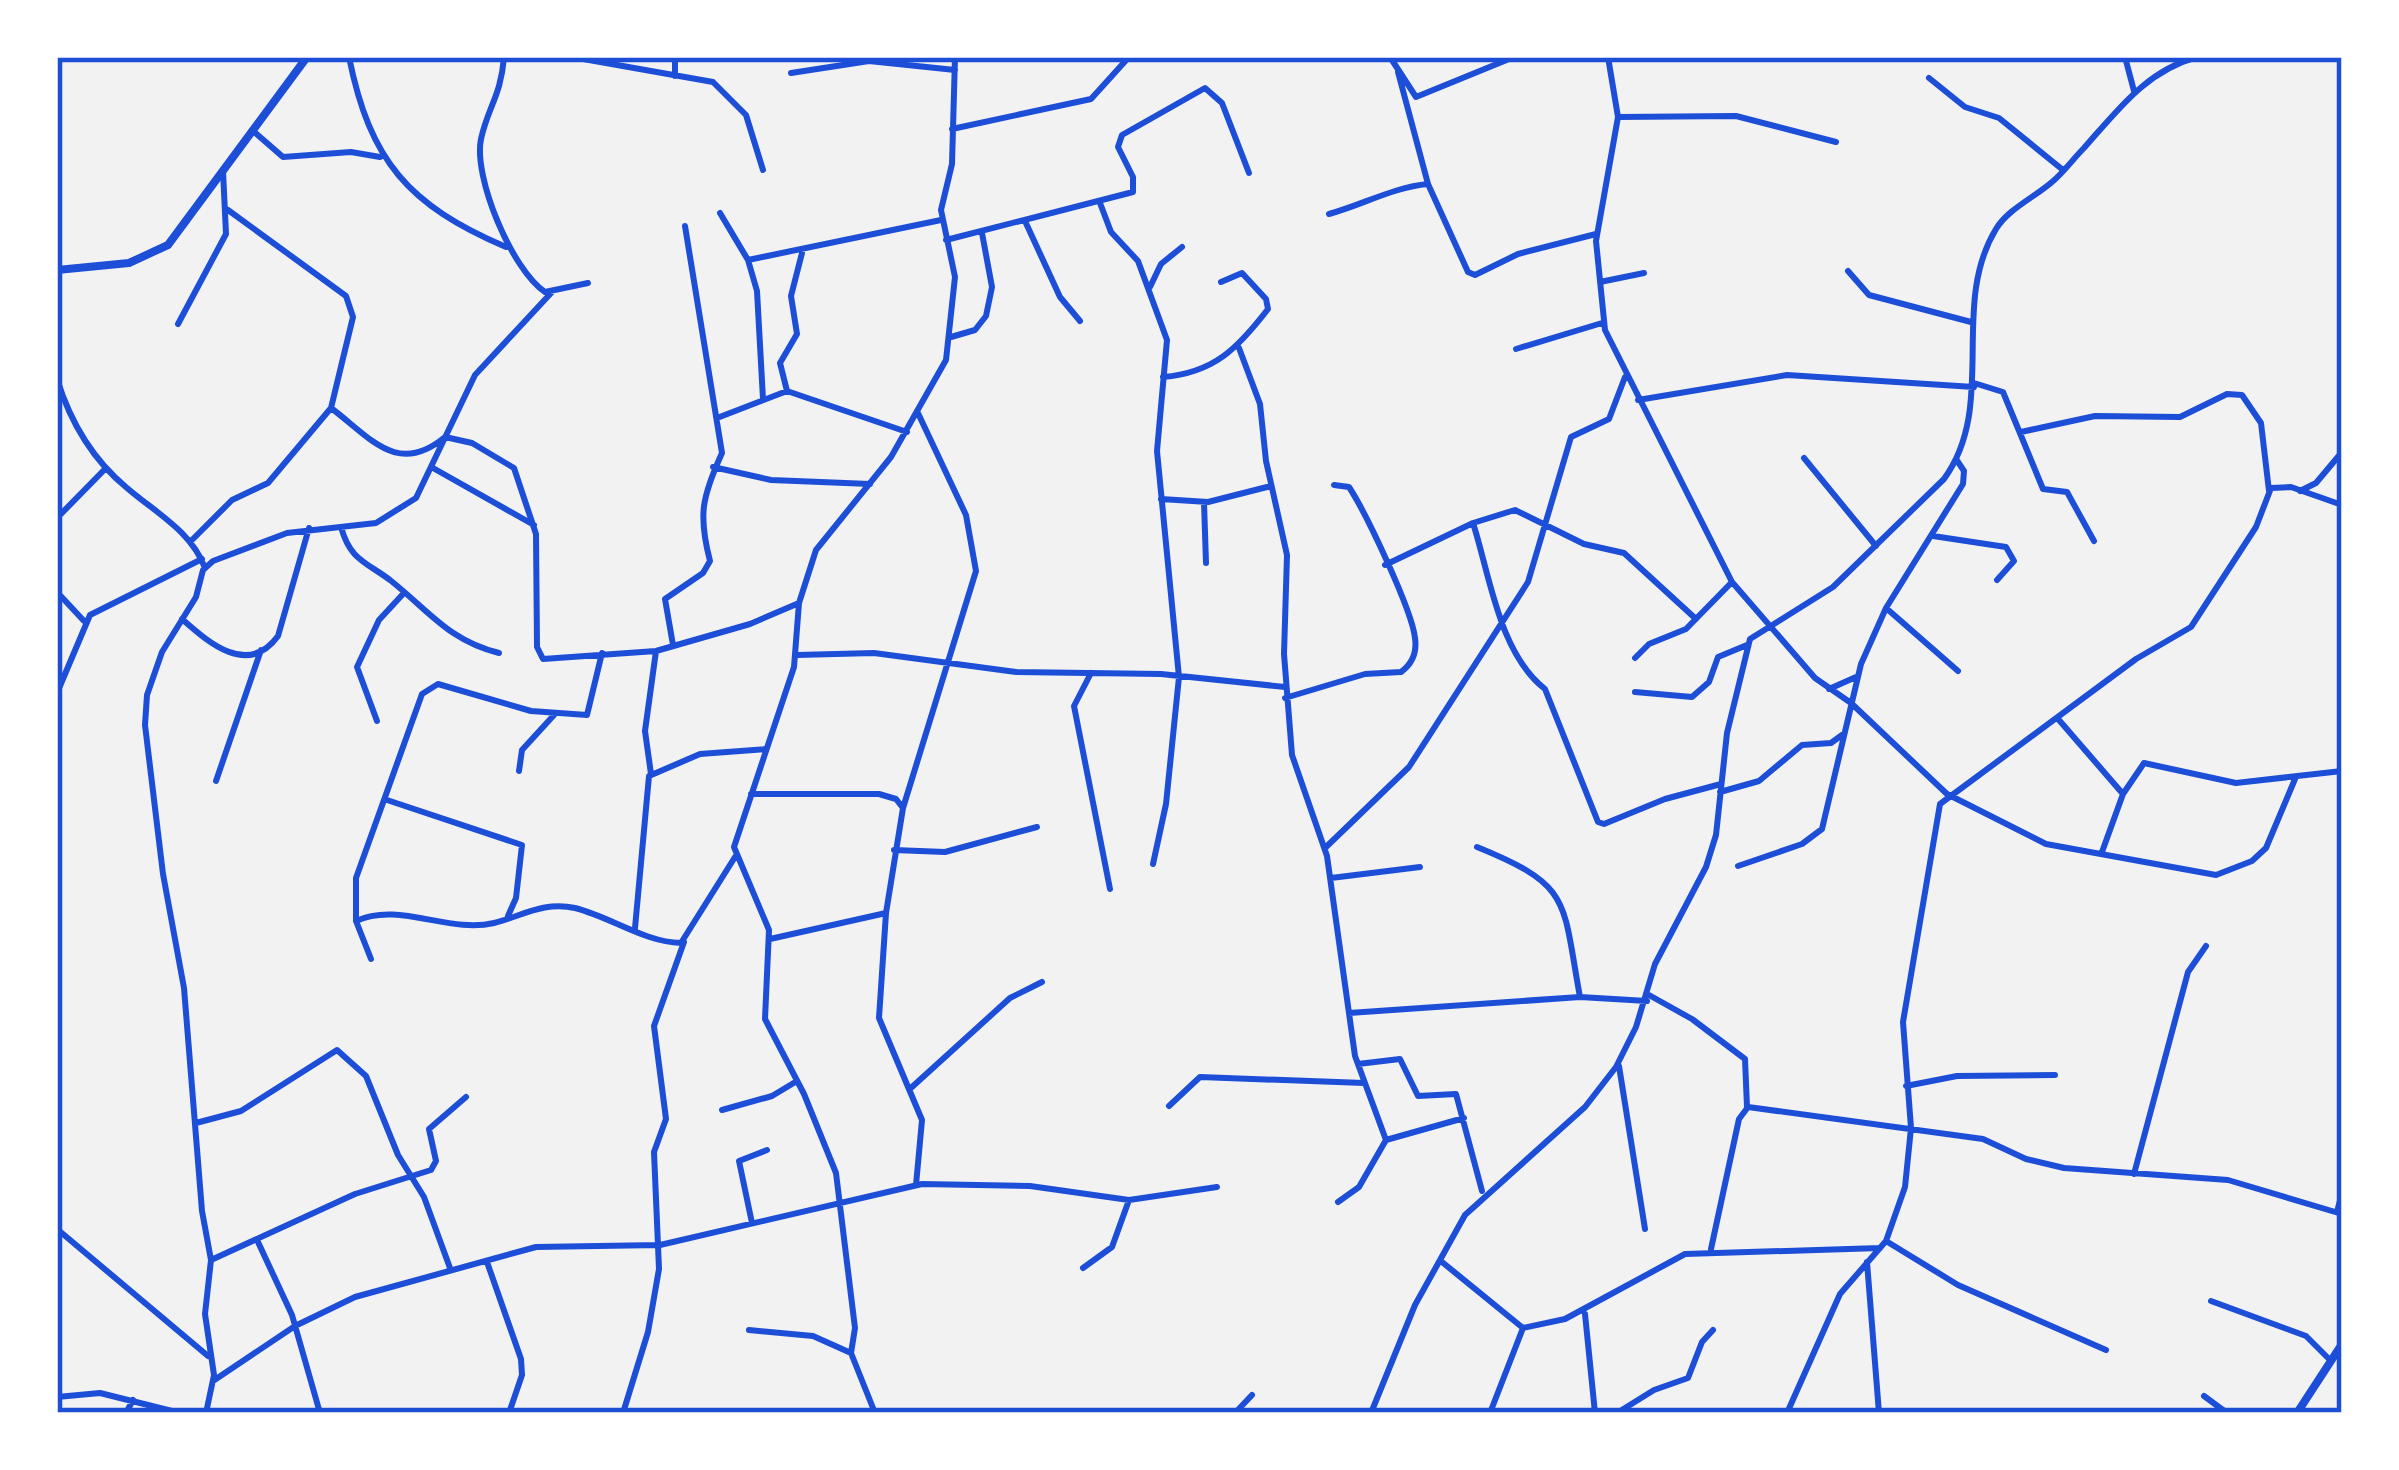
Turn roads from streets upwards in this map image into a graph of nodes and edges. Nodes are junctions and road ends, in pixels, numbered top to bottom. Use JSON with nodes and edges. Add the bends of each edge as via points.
{"nodes":[{"id":1,"x":307,"y":57,"type":"edge"},
{"id":2,"x":349,"y":57,"type":"edge"},
{"id":3,"x":504,"y":57,"type":"edge"},
{"id":4,"x":572,"y":57,"type":"edge"},
{"id":5,"x":675,"y":57,"type":"edge"},
{"id":6,"x":955,"y":57,"type":"edge"},
{"id":7,"x":1129,"y":57,"type":"edge"},
{"id":8,"x":1514,"y":57,"type":"edge"},
{"id":9,"x":1608,"y":57,"type":"edge"},
{"id":10,"x":2125,"y":57,"type":"edge"},
{"id":11,"x":2197,"y":57,"type":"edge"},
{"id":12,"x":2308,"y":57,"type":"edge"},
{"id":13,"x":2342,"y":58,"type":"edge"},
{"id":14,"x":1393,"y":60,"type":"edge"},
{"id":15,"x":955,"y":70,"type":"junction"},
{"id":16,"x":791,"y":73,"type":"dead end"},
{"id":17,"x":675,"y":76,"type":"junction"},
{"id":18,"x":1929,"y":78,"type":"dead end"},
{"id":19,"x":2134,"y":91,"type":"junction"},
{"id":20,"x":1618,"y":117,"type":"junction"},
{"id":21,"x":952,"y":129,"type":"junction"},
{"id":22,"x":252,"y":130,"type":"junction"},
{"id":23,"x":1836,"y":142,"type":"dead end"},
{"id":24,"x":383,"y":159,"type":"junction"},
{"id":25,"x":763,"y":170,"type":"dead end"},
{"id":26,"x":2063,"y":170,"type":"junction"},
{"id":27,"x":223,"y":171,"type":"junction"},
{"id":28,"x":1249,"y":173,"type":"dead end"},
{"id":29,"x":1427,"y":184,"type":"junction"},
{"id":30,"x":1100,"y":203,"type":"junction"},
{"id":31,"x":228,"y":210,"type":"junction"},
{"id":32,"x":720,"y":213,"type":"dead end"},
{"id":33,"x":1329,"y":214,"type":"dead end"},
{"id":34,"x":941,"y":220,"type":"junction"},
{"id":35,"x":1025,"y":221,"type":"junction"},
{"id":36,"x":685,"y":226,"type":"dead end"},
{"id":37,"x":982,"y":232,"type":"junction"},
{"id":38,"x":1598,"y":233,"type":"junction"},
{"id":39,"x":946,"y":240,"type":"junction"},
{"id":40,"x":506,"y":247,"type":"junction"},
{"id":41,"x":1182,"y":247,"type":"dead end"},
{"id":42,"x":802,"y":253,"type":"junction"},
{"id":43,"x":748,"y":260,"type":"junction"},
{"id":44,"x":57,"y":270,"type":"edge"},
{"id":45,"x":1848,"y":272,"type":"dead end"},
{"id":46,"x":1644,"y":273,"type":"dead end"},
{"id":47,"x":1221,"y":282,"type":"dead end"},
{"id":48,"x":1600,"y":282,"type":"junction"},
{"id":49,"x":588,"y":283,"type":"dead end"},
{"id":50,"x":1149,"y":290,"type":"junction"},
{"id":51,"x":552,"y":292,"type":"junction"},
{"id":52,"x":1079,"y":321,"type":"dead end"},
{"id":53,"x":1971,"y":322,"type":"junction"},
{"id":54,"x":1602,"y":323,"type":"junction"},
{"id":55,"x":178,"y":324,"type":"dead end"},
{"id":56,"x":951,"y":337,"type":"junction"},
{"id":57,"x":1238,"y":348,"type":"junction"},
{"id":58,"x":1516,"y":349,"type":"dead end"},
{"id":59,"x":1625,"y":376,"type":"junction"},
{"id":60,"x":1163,"y":377,"type":"junction"},
{"id":61,"x":57,"y":382,"type":"edge"},
{"id":62,"x":1974,"y":385,"type":"junction"},
{"id":63,"x":788,"y":391,"type":"junction"},
{"id":64,"x":763,"y":399,"type":"junction"},
{"id":65,"x":1637,"y":400,"type":"junction"},
{"id":66,"x":331,"y":408,"type":"junction"},
{"id":67,"x":917,"y":411,"type":"junction"},
{"id":68,"x":717,"y":418,"type":"junction"},
{"id":69,"x":2021,"y":431,"type":"junction"},
{"id":70,"x":907,"y":432,"type":"junction"},
{"id":71,"x":445,"y":437,"type":"junction"},
{"id":72,"x":2342,"y":452,"type":"edge"},
{"id":73,"x":1804,"y":458,"type":"dead end"},
{"id":74,"x":1956,"y":459,"type":"junction"},
{"id":75,"x":713,"y":467,"type":"junction"},
{"id":76,"x":433,"y":468,"type":"junction"},
{"id":77,"x":106,"y":469,"type":"junction"},
{"id":78,"x":870,"y":484,"type":"junction"},
{"id":79,"x":1334,"y":485,"type":"dead end"},
{"id":80,"x":1271,"y":486,"type":"junction"},
{"id":81,"x":2269,"y":490,"type":"junction"},
{"id":82,"x":2300,"y":491,"type":"junction"},
{"id":83,"x":1161,"y":499,"type":"junction"},
{"id":84,"x":1204,"y":502,"type":"junction"},
{"id":85,"x":2342,"y":505,"type":"edge"},
{"id":86,"x":57,"y":518,"type":"edge"},
{"id":87,"x":1473,"y":523,"type":"junction"},
{"id":88,"x":534,"y":525,"type":"junction"},
{"id":89,"x":1546,"y":526,"type":"junction"},
{"id":90,"x":340,"y":527,"type":"junction"},
{"id":91,"x":309,"y":528,"type":"junction"},
{"id":92,"x":1933,"y":536,"type":"junction"},
{"id":93,"x":191,"y":541,"type":"junction"},
{"id":94,"x":2094,"y":541,"type":"dead end"},
{"id":95,"x":1876,"y":547,"type":"junction"},
{"id":96,"x":203,"y":563,"type":"junction"},
{"id":97,"x":1206,"y":563,"type":"dead end"},
{"id":98,"x":1385,"y":566,"type":"junction"},
{"id":99,"x":1996,"y":580,"type":"dead end"},
{"id":100,"x":1732,"y":582,"type":"junction"},
{"id":101,"x":57,"y":592,"type":"edge"},
{"id":102,"x":403,"y":594,"type":"junction"},
{"id":103,"x":799,"y":603,"type":"junction"},
{"id":104,"x":1886,"y":608,"type":"junction"},
{"id":105,"x":182,"y":619,"type":"junction"},
{"id":106,"x":1696,"y":620,"type":"junction"},
{"id":107,"x":84,"y":621,"type":"junction"},
{"id":108,"x":1503,"y":623,"type":"junction"},
{"id":109,"x":1773,"y":624,"type":"junction"},
{"id":110,"x":673,"y":645,"type":"junction"},
{"id":111,"x":1747,"y":645,"type":"junction"},
{"id":112,"x":261,"y":650,"type":"junction"},
{"id":113,"x":656,"y":651,"type":"junction"},
{"id":114,"x":500,"y":652,"type":"dead end"},
{"id":115,"x":602,"y":653,"type":"junction"},
{"id":116,"x":797,"y":655,"type":"junction"},
{"id":117,"x":1635,"y":658,"type":"dead end"},
{"id":118,"x":949,"y":665,"type":"junction"},
{"id":119,"x":1958,"y":671,"type":"dead end"},
{"id":120,"x":1091,"y":673,"type":"junction"},
{"id":121,"x":1179,"y":677,"type":"junction"},
{"id":122,"x":1856,"y":677,"type":"junction"},
{"id":123,"x":1286,"y":687,"type":"junction"},
{"id":124,"x":1829,"y":689,"type":"junction"},
{"id":125,"x":1635,"y":692,"type":"dead end"},
{"id":126,"x":57,"y":693,"type":"edge"},
{"id":127,"x":1286,"y":698,"type":"junction"},
{"id":128,"x":1851,"y":703,"type":"junction"},
{"id":129,"x":554,"y":714,"type":"junction"},
{"id":130,"x":2059,"y":720,"type":"junction"},
{"id":131,"x":377,"y":721,"type":"dead end"},
{"id":132,"x":1843,"y":735,"type":"junction"},
{"id":133,"x":766,"y":749,"type":"junction"},
{"id":134,"x":519,"y":771,"type":"dead end"},
{"id":135,"x":2342,"y":771,"type":"edge"},
{"id":136,"x":651,"y":774,"type":"junction"},
{"id":137,"x":2295,"y":779,"type":"junction"},
{"id":138,"x":216,"y":781,"type":"dead end"},
{"id":139,"x":1721,"y":788,"type":"junction"},
{"id":140,"x":751,"y":794,"type":"junction"},
{"id":141,"x":1947,"y":794,"type":"junction"},
{"id":142,"x":2123,"y":794,"type":"junction"},
{"id":143,"x":387,"y":800,"type":"junction"},
{"id":144,"x":903,"y":808,"type":"junction"},
{"id":145,"x":1037,"y":827,"type":"dead end"},
{"id":146,"x":1477,"y":847,"type":"dead end"},
{"id":147,"x":1325,"y":848,"type":"junction"},
{"id":148,"x":894,"y":850,"type":"junction"},
{"id":149,"x":2102,"y":853,"type":"junction"},
{"id":150,"x":735,"y":857,"type":"junction"},
{"id":151,"x":1154,"y":864,"type":"dead end"},
{"id":152,"x":1738,"y":866,"type":"dead end"},
{"id":153,"x":1420,"y":867,"type":"dead end"},
{"id":154,"x":1331,"y":878,"type":"junction"},
{"id":155,"x":1110,"y":889,"type":"dead end"},
{"id":156,"x":886,"y":913,"type":"junction"},
{"id":157,"x":508,"y":916,"type":"junction"},
{"id":158,"x":356,"y":921,"type":"junction"},
{"id":159,"x":634,"y":928,"type":"junction"},
{"id":160,"x":770,"y":938,"type":"junction"},
{"id":161,"x":684,"y":942,"type":"junction"},
{"id":162,"x":2206,"y":946,"type":"dead end"},
{"id":163,"x":371,"y":959,"type":"dead end"},
{"id":164,"x":1042,"y":982,"type":"dead end"},
{"id":165,"x":1580,"y":997,"type":"junction"},
{"id":166,"x":1648,"y":998,"type":"junction"},
{"id":167,"x":1349,"y":1013,"type":"junction"},
{"id":168,"x":1618,"y":1063,"type":"junction"},
{"id":169,"x":1358,"y":1064,"type":"junction"},
{"id":170,"x":2055,"y":1075,"type":"dead end"},
{"id":171,"x":797,"y":1081,"type":"junction"},
{"id":172,"x":1364,"y":1083,"type":"junction"},
{"id":173,"x":1906,"y":1086,"type":"junction"},
{"id":174,"x":912,"y":1087,"type":"junction"},
{"id":175,"x":466,"y":1097,"type":"dead end"},
{"id":176,"x":1169,"y":1106,"type":"dead end"},
{"id":177,"x":1747,"y":1107,"type":"junction"},
{"id":178,"x":722,"y":1110,"type":"dead end"},
{"id":179,"x":1464,"y":1118,"type":"junction"},
{"id":180,"x":196,"y":1124,"type":"junction"},
{"id":181,"x":1911,"y":1128,"type":"junction"},
{"id":182,"x":1386,"y":1140,"type":"junction"},
{"id":183,"x":767,"y":1150,"type":"dead end"},
{"id":184,"x":2134,"y":1174,"type":"junction"},
{"id":185,"x":409,"y":1176,"type":"junction"},
{"id":186,"x":916,"y":1185,"type":"junction"},
{"id":187,"x":1217,"y":1187,"type":"dead end"},
{"id":188,"x":1482,"y":1193,"type":"junction"},
{"id":189,"x":2342,"y":1193,"type":"edge"},
{"id":190,"x":842,"y":1200,"type":"junction"},
{"id":191,"x":1130,"y":1200,"type":"junction"},
{"id":192,"x":1338,"y":1202,"type":"dead end"},
{"id":193,"x":2340,"y":1213,"type":"edge"},
{"id":194,"x":752,"y":1223,"type":"junction"},
{"id":195,"x":1645,"y":1228,"type":"dead end"},
{"id":196,"x":57,"y":1229,"type":"edge"},
{"id":197,"x":258,"y":1241,"type":"junction"},
{"id":198,"x":661,"y":1245,"type":"junction"},
{"id":199,"x":1883,"y":1245,"type":"junction"},
{"id":200,"x":1711,"y":1249,"type":"junction"},
{"id":201,"x":212,"y":1260,"type":"junction"},
{"id":202,"x":487,"y":1262,"type":"junction"},
{"id":203,"x":1442,"y":1262,"type":"junction"},
{"id":204,"x":1868,"y":1262,"type":"junction"},
{"id":205,"x":450,"y":1268,"type":"junction"},
{"id":206,"x":1083,"y":1268,"type":"dead end"},
{"id":207,"x":2342,"y":1274,"type":"edge"},
{"id":208,"x":2342,"y":1284,"type":"edge"},
{"id":209,"x":2211,"y":1300,"type":"dead end"},
{"id":210,"x":1585,"y":1314,"type":"dead end"},
{"id":211,"x":295,"y":1326,"type":"junction"},
{"id":212,"x":1523,"y":1328,"type":"junction"},
{"id":213,"x":749,"y":1330,"type":"dead end"},
{"id":214,"x":1713,"y":1330,"type":"dead end"},
{"id":215,"x":2342,"y":1344,"type":"edge"},
{"id":216,"x":2106,"y":1350,"type":"dead end"},
{"id":217,"x":851,"y":1353,"type":"junction"},
{"id":218,"x":211,"y":1358,"type":"junction"},
{"id":219,"x":2329,"y":1359,"type":"junction"},
{"id":220,"x":213,"y":1381,"type":"junction"},
{"id":221,"x":1252,"y":1395,"type":"dead end"},
{"id":222,"x":2204,"y":1396,"type":"dead end"},
{"id":223,"x":57,"y":1397,"type":"edge"},
{"id":224,"x":133,"y":1400,"type":"junction"},
{"id":225,"x":126,"y":1413,"type":"edge"},
{"id":226,"x":180,"y":1413,"type":"edge"},
{"id":227,"x":206,"y":1413,"type":"edge"},
{"id":228,"x":320,"y":1413,"type":"edge"},
{"id":229,"x":509,"y":1413,"type":"edge"},
{"id":230,"x":622,"y":1413,"type":"edge"},
{"id":231,"x":875,"y":1413,"type":"edge"},
{"id":232,"x":1235,"y":1413,"type":"edge"},
{"id":233,"x":1370,"y":1413,"type":"edge"},
{"id":234,"x":1490,"y":1413,"type":"edge"},
{"id":235,"x":1595,"y":1413,"type":"edge"},
{"id":236,"x":1617,"y":1413,"type":"edge"},
{"id":237,"x":1787,"y":1413,"type":"edge"},
{"id":238,"x":1879,"y":1413,"type":"edge"},
{"id":239,"x":2227,"y":1413,"type":"edge"},
{"id":240,"x":2297,"y":1413,"type":"edge"}],
"edges":[{"from":1,"to":22,"type":"street"},
{"from":2,"to":24,"type":"street"},
{"from":3,"to":40,"type":"street","via":[[481,152]]},
{"from":4,"to":17,"type":"street"},
{"from":5,"to":17,"type":"street"},
{"from":6,"to":15,"type":"street"},
{"from":7,"to":21,"type":"street","via":[[1090,99]]},
{"from":8,"to":14,"type":"street","via":[[1418,97]]},
{"from":9,"to":20,"type":"street"},
{"from":10,"to":19,"type":"street"},
{"from":11,"to":19,"type":"street"},
{"from":12,"to":13,"type":"street"},
{"from":14,"to":29,"type":"street"},
{"from":15,"to":16,"type":"street","via":[[869,61]]},
{"from":15,"to":21,"type":"street"},
{"from":17,"to":25,"type":"street","via":[[713,82],[736,100]]},
{"from":18,"to":26,"type":"street","via":[[1965,107],[1999,118]]},
{"from":19,"to":26,"type":"street"},
{"from":20,"to":23,"type":"street","via":[[1736,116]]},
{"from":20,"to":38,"type":"street"},
{"from":21,"to":34,"type":"street"},
{"from":22,"to":24,"type":"street","via":[[284,157],[351,152]]},
{"from":22,"to":27,"type":"street"},
{"from":24,"to":40,"type":"street","via":[[439,210]]},
{"from":26,"to":53,"type":"street","via":[[1996,229]]},
{"from":27,"to":31,"type":"street"},
{"from":27,"to":44,"type":"street","via":[[157,252]]},
{"from":28,"to":30,"type":"street","via":[[1222,103],[1205,88],[1122,135],[1118,147],[1135,190]]},
{"from":29,"to":33,"type":"street"},
{"from":29,"to":38,"type":"street","via":[[1471,274]]},
{"from":30,"to":35,"type":"street"},
{"from":30,"to":50,"type":"street"},
{"from":31,"to":55,"type":"street","via":[[220,250]]},
{"from":31,"to":66,"type":"street","via":[[352,302]]},
{"from":32,"to":43,"type":"street"},
{"from":34,"to":39,"type":"street"},
{"from":34,"to":42,"type":"street"},
{"from":35,"to":37,"type":"street"},
{"from":35,"to":52,"type":"street"},
{"from":36,"to":68,"type":"street"},
{"from":37,"to":39,"type":"street"},
{"from":37,"to":56,"type":"street","via":[[991,303],[975,330]]},
{"from":38,"to":48,"type":"street"},
{"from":39,"to":56,"type":"street","via":[[955,277]]},
{"from":40,"to":51,"type":"street","via":[[529,279]]},
{"from":41,"to":50,"type":"street"},
{"from":42,"to":43,"type":"street"},
{"from":42,"to":63,"type":"street","via":[[791,296],[797,334],[780,363]]},
{"from":43,"to":64,"type":"street","via":[[761,316]]},
{"from":45,"to":53,"type":"street","via":[[1869,295]]},
{"from":46,"to":48,"type":"street"},
{"from":47,"to":57,"type":"street","via":[[1240,272],[1268,304]]},
{"from":48,"to":54,"type":"street"},
{"from":49,"to":51,"type":"street"},
{"from":50,"to":60,"type":"street","via":[[1167,337]]},
{"from":51,"to":71,"type":"street","via":[[475,375]]},
{"from":53,"to":62,"type":"street"},
{"from":54,"to":58,"type":"street"},
{"from":54,"to":59,"type":"street"},
{"from":56,"to":67,"type":"street"},
{"from":57,"to":60,"type":"street","via":[[1192,373]]},
{"from":57,"to":80,"type":"street","via":[[1260,404]]},
{"from":59,"to":65,"type":"street"},
{"from":59,"to":89,"type":"street","via":[[1609,419],[1571,437]]},
{"from":60,"to":83,"type":"street"},
{"from":61,"to":77,"type":"street"},
{"from":62,"to":65,"type":"street","via":[[1794,375]]},
{"from":62,"to":69,"type":"street","via":[[2003,392]]},
{"from":62,"to":74,"type":"street"},
{"from":63,"to":64,"type":"street"},
{"from":63,"to":70,"type":"street"},
{"from":64,"to":68,"type":"street"},
{"from":65,"to":100,"type":"street"},
{"from":66,"to":71,"type":"street","via":[[391,452],[421,453]]},
{"from":66,"to":93,"type":"street","via":[[280,471],[232,500]]},
{"from":67,"to":70,"type":"street"},
{"from":67,"to":118,"type":"street","via":[[966,515],[976,571]]},
{"from":68,"to":75,"type":"street","via":[[722,453]]},
{"from":69,"to":81,"type":"street","via":[[2095,416],[2180,416],[2242,394],[2261,423]]},
{"from":69,"to":94,"type":"street","via":[[2043,489],[2066,492]]},
{"from":70,"to":78,"type":"street"},
{"from":71,"to":76,"type":"street"},
{"from":71,"to":88,"type":"street","via":[[514,468]]},
{"from":72,"to":82,"type":"street"},
{"from":73,"to":95,"type":"street"},
{"from":74,"to":92,"type":"street","via":[[1963,484]]},
{"from":74,"to":95,"type":"street"},
{"from":75,"to":78,"type":"street","via":[[771,480]]},
{"from":75,"to":110,"type":"street","via":[[700,535],[710,561],[665,599]]},
{"from":76,"to":88,"type":"street"},
{"from":76,"to":90,"type":"street","via":[[416,498],[394,514]]},
{"from":77,"to":86,"type":"street"},
{"from":77,"to":93,"type":"street"},
{"from":78,"to":103,"type":"street","via":[[822,539]]},
{"from":79,"to":98,"type":"street","via":[[1351,488]]},
{"from":80,"to":84,"type":"street"},
{"from":80,"to":123,"type":"street","via":[[1287,555]]},
{"from":81,"to":82,"type":"street"},
{"from":81,"to":130,"type":"street","via":[[2256,527],[2196,622]]},
{"from":82,"to":85,"type":"street"},
{"from":83,"to":84,"type":"street"},
{"from":83,"to":121,"type":"street"},
{"from":84,"to":97,"type":"street"},
{"from":87,"to":89,"type":"street","via":[[1514,509]]},
{"from":87,"to":98,"type":"street"},
{"from":87,"to":108,"type":"street"},
{"from":88,"to":115,"type":"street","via":[[539,656]]},
{"from":89,"to":106,"type":"street","via":[[1624,553]]},
{"from":89,"to":108,"type":"street","via":[[1528,582]]},
{"from":90,"to":91,"type":"street"},
{"from":90,"to":102,"type":"street","via":[[357,561]]},
{"from":91,"to":96,"type":"street"},
{"from":91,"to":112,"type":"street","via":[[278,636]]},
{"from":92,"to":99,"type":"street","via":[[2006,547],[2014,561]]},
{"from":92,"to":104,"type":"street"},
{"from":93,"to":96,"type":"street"},
{"from":95,"to":109,"type":"street","via":[[1806,608]]},
{"from":96,"to":105,"type":"street"},
{"from":96,"to":107,"type":"street","via":[[103,604]]},
{"from":98,"to":127,"type":"street","via":[[1415,634],[1410,665]]},
{"from":100,"to":106,"type":"street"},
{"from":100,"to":109,"type":"street"},
{"from":101,"to":107,"type":"street"},
{"from":102,"to":114,"type":"street","via":[[459,640]]},
{"from":102,"to":131,"type":"street","via":[[379,620],[357,667]]},
{"from":103,"to":110,"type":"street"},
{"from":103,"to":116,"type":"street"},
{"from":104,"to":119,"type":"street"},
{"from":104,"to":122,"type":"street"},
{"from":105,"to":112,"type":"street","via":[[226,653]]},
{"from":105,"to":180,"type":"street","via":[[156,666],[145,721]]},
{"from":106,"to":117,"type":"street"},
{"from":107,"to":126,"type":"street"},
{"from":108,"to":139,"type":"street","via":[[1527,674],[1545,689],[1598,822]]},
{"from":108,"to":147,"type":"street","via":[[1409,767]]},
{"from":109,"to":111,"type":"street"},
{"from":109,"to":124,"type":"street"},
{"from":110,"to":113,"type":"street"},
{"from":111,"to":125,"type":"street","via":[[1718,657],[1692,698]]},
{"from":111,"to":139,"type":"street"},
{"from":112,"to":138,"type":"street"},
{"from":113,"to":115,"type":"street"},
{"from":113,"to":136,"type":"street","via":[[645,731]]},
{"from":115,"to":129,"type":"street","via":[[588,714]]},
{"from":116,"to":118,"type":"street","via":[[874,653]]},
{"from":116,"to":133,"type":"street"},
{"from":118,"to":120,"type":"street"},
{"from":118,"to":144,"type":"street"},
{"from":120,"to":121,"type":"street"},
{"from":120,"to":155,"type":"street","via":[[1073,706]]},
{"from":121,"to":123,"type":"street"},
{"from":121,"to":151,"type":"street"},
{"from":122,"to":124,"type":"street"},
{"from":122,"to":128,"type":"street"},
{"from":123,"to":127,"type":"street"},
{"from":124,"to":128,"type":"street"},
{"from":127,"to":147,"type":"street","via":[[1299,784]]},
{"from":128,"to":132,"type":"street"},
{"from":128,"to":141,"type":"street"},
{"from":129,"to":134,"type":"street","via":[[522,750]]},
{"from":129,"to":143,"type":"street","via":[[431,686]]},
{"from":130,"to":141,"type":"street"},
{"from":130,"to":142,"type":"street"},
{"from":132,"to":139,"type":"street","via":[[1802,745],[1759,781]]},
{"from":132,"to":152,"type":"street","via":[[1820,832]]},
{"from":133,"to":136,"type":"street","via":[[700,754]]},
{"from":133,"to":140,"type":"street"},
{"from":135,"to":137,"type":"street"},
{"from":136,"to":159,"type":"street"},
{"from":137,"to":142,"type":"street","via":[[2236,783],[2152,761],[2137,767]]},
{"from":137,"to":149,"type":"street","via":[[2266,848],[2238,868],[2206,875]]},
{"from":139,"to":166,"type":"street","via":[[1706,867],[1672,928]]},
{"from":140,"to":144,"type":"street","via":[[879,794]]},
{"from":140,"to":150,"type":"street"},
{"from":141,"to":149,"type":"street","via":[[2026,837]]},
{"from":141,"to":173,"type":"street","via":[[1936,813],[1904,1007]]},
{"from":142,"to":149,"type":"street"},
{"from":143,"to":157,"type":"street","via":[[523,846]]},
{"from":143,"to":158,"type":"street","via":[[357,874]]},
{"from":144,"to":148,"type":"street"},
{"from":145,"to":148,"type":"street","via":[[945,852]]},
{"from":146,"to":165,"type":"street","via":[[1551,886]]},
{"from":147,"to":154,"type":"street"},
{"from":148,"to":156,"type":"street"},
{"from":150,"to":160,"type":"street"},
{"from":150,"to":161,"type":"street"},
{"from":153,"to":154,"type":"street"},
{"from":154,"to":167,"type":"street"},
{"from":156,"to":160,"type":"street"},
{"from":156,"to":174,"type":"street","via":[[879,1018]]},
{"from":157,"to":158,"type":"street","via":[[491,923],[388,914]]},
{"from":157,"to":159,"type":"street","via":[[572,908]]},
{"from":158,"to":163,"type":"street"},
{"from":159,"to":161,"type":"street"},
{"from":160,"to":171,"type":"street","via":[[763,1012]]},
{"from":161,"to":198,"type":"street","via":[[654,1026],[666,1119],[654,1152]]},
{"from":162,"to":184,"type":"street","via":[[2188,972]]},
{"from":164,"to":174,"type":"street","via":[[1010,998]]},
{"from":165,"to":166,"type":"street"},
{"from":165,"to":167,"type":"street"},
{"from":166,"to":168,"type":"street"},
{"from":166,"to":177,"type":"street","via":[[1692,1018],[1745,1059]]},
{"from":167,"to":169,"type":"street"},
{"from":168,"to":188,"type":"street","via":[[1585,1107]]},
{"from":168,"to":195,"type":"street"},
{"from":169,"to":172,"type":"street"},
{"from":169,"to":179,"type":"street","via":[[1404,1061],[1418,1096],[1454,1093]]},
{"from":170,"to":173,"type":"street","via":[[1958,1076]]},
{"from":171,"to":178,"type":"street"},
{"from":171,"to":190,"type":"street"},
{"from":172,"to":176,"type":"street","via":[[1200,1077]]},
{"from":172,"to":182,"type":"street"},
{"from":173,"to":181,"type":"street"},
{"from":174,"to":186,"type":"street","via":[[923,1133]]},
{"from":175,"to":185,"type":"street","via":[[429,1129],[435,1166]]},
{"from":177,"to":181,"type":"street"},
{"from":177,"to":200,"type":"street"},
{"from":179,"to":182,"type":"street"},
{"from":179,"to":188,"type":"street"},
{"from":180,"to":185,"type":"street","via":[[241,1111],[336,1049],[366,1076]]},
{"from":180,"to":201,"type":"street"},
{"from":181,"to":184,"type":"street","via":[[1983,1138],[2064,1168]]},
{"from":181,"to":199,"type":"street","via":[[1905,1187]]},
{"from":182,"to":192,"type":"street","via":[[1359,1187]]},
{"from":183,"to":194,"type":"street","via":[[747,1154],[737,1170]]},
{"from":184,"to":193,"type":"street","via":[[2228,1180]]},
{"from":185,"to":197,"type":"street"},
{"from":185,"to":205,"type":"street"},
{"from":186,"to":190,"type":"street"},
{"from":186,"to":191,"type":"street","via":[[1030,1186]]},
{"from":187,"to":191,"type":"street"},
{"from":188,"to":203,"type":"street"},
{"from":189,"to":193,"type":"street"},
{"from":190,"to":194,"type":"street"},
{"from":190,"to":217,"type":"street"},
{"from":191,"to":206,"type":"street","via":[[1112,1247]]},
{"from":194,"to":198,"type":"street"},
{"from":196,"to":218,"type":"street"},
{"from":197,"to":201,"type":"street"},
{"from":197,"to":211,"type":"street"},
{"from":198,"to":202,"type":"street","via":[[550,1245]]},
{"from":198,"to":230,"type":"street","via":[[648,1332]]},
{"from":199,"to":200,"type":"street"},
{"from":199,"to":204,"type":"street"},
{"from":199,"to":216,"type":"street"},
{"from":200,"to":212,"type":"street","via":[[1685,1254],[1565,1319]]},
{"from":201,"to":218,"type":"street","via":[[205,1314]]},
{"from":202,"to":205,"type":"street"},
{"from":202,"to":229,"type":"street","via":[[521,1359]]},
{"from":203,"to":212,"type":"street"},
{"from":203,"to":233,"type":"street"},
{"from":204,"to":237,"type":"street","via":[[1840,1294]]},
{"from":204,"to":238,"type":"street"},
{"from":205,"to":211,"type":"street","via":[[377,1288]]},
{"from":207,"to":208,"type":"street"},
{"from":209,"to":219,"type":"street","via":[[2306,1336]]},
{"from":210,"to":235,"type":"street"},
{"from":211,"to":220,"type":"street"},
{"from":211,"to":228,"type":"street"},
{"from":212,"to":234,"type":"street"},
{"from":213,"to":217,"type":"street","via":[[813,1336]]},
{"from":214,"to":236,"type":"street","via":[[1688,1378]]},
{"from":215,"to":219,"type":"street"},
{"from":217,"to":231,"type":"street"},
{"from":218,"to":220,"type":"street"},
{"from":219,"to":240,"type":"street"},
{"from":220,"to":227,"type":"street"},
{"from":221,"to":232,"type":"street"},
{"from":222,"to":239,"type":"street"},
{"from":223,"to":224,"type":"street"},
{"from":224,"to":225,"type":"street"},
{"from":224,"to":226,"type":"street"}]}
